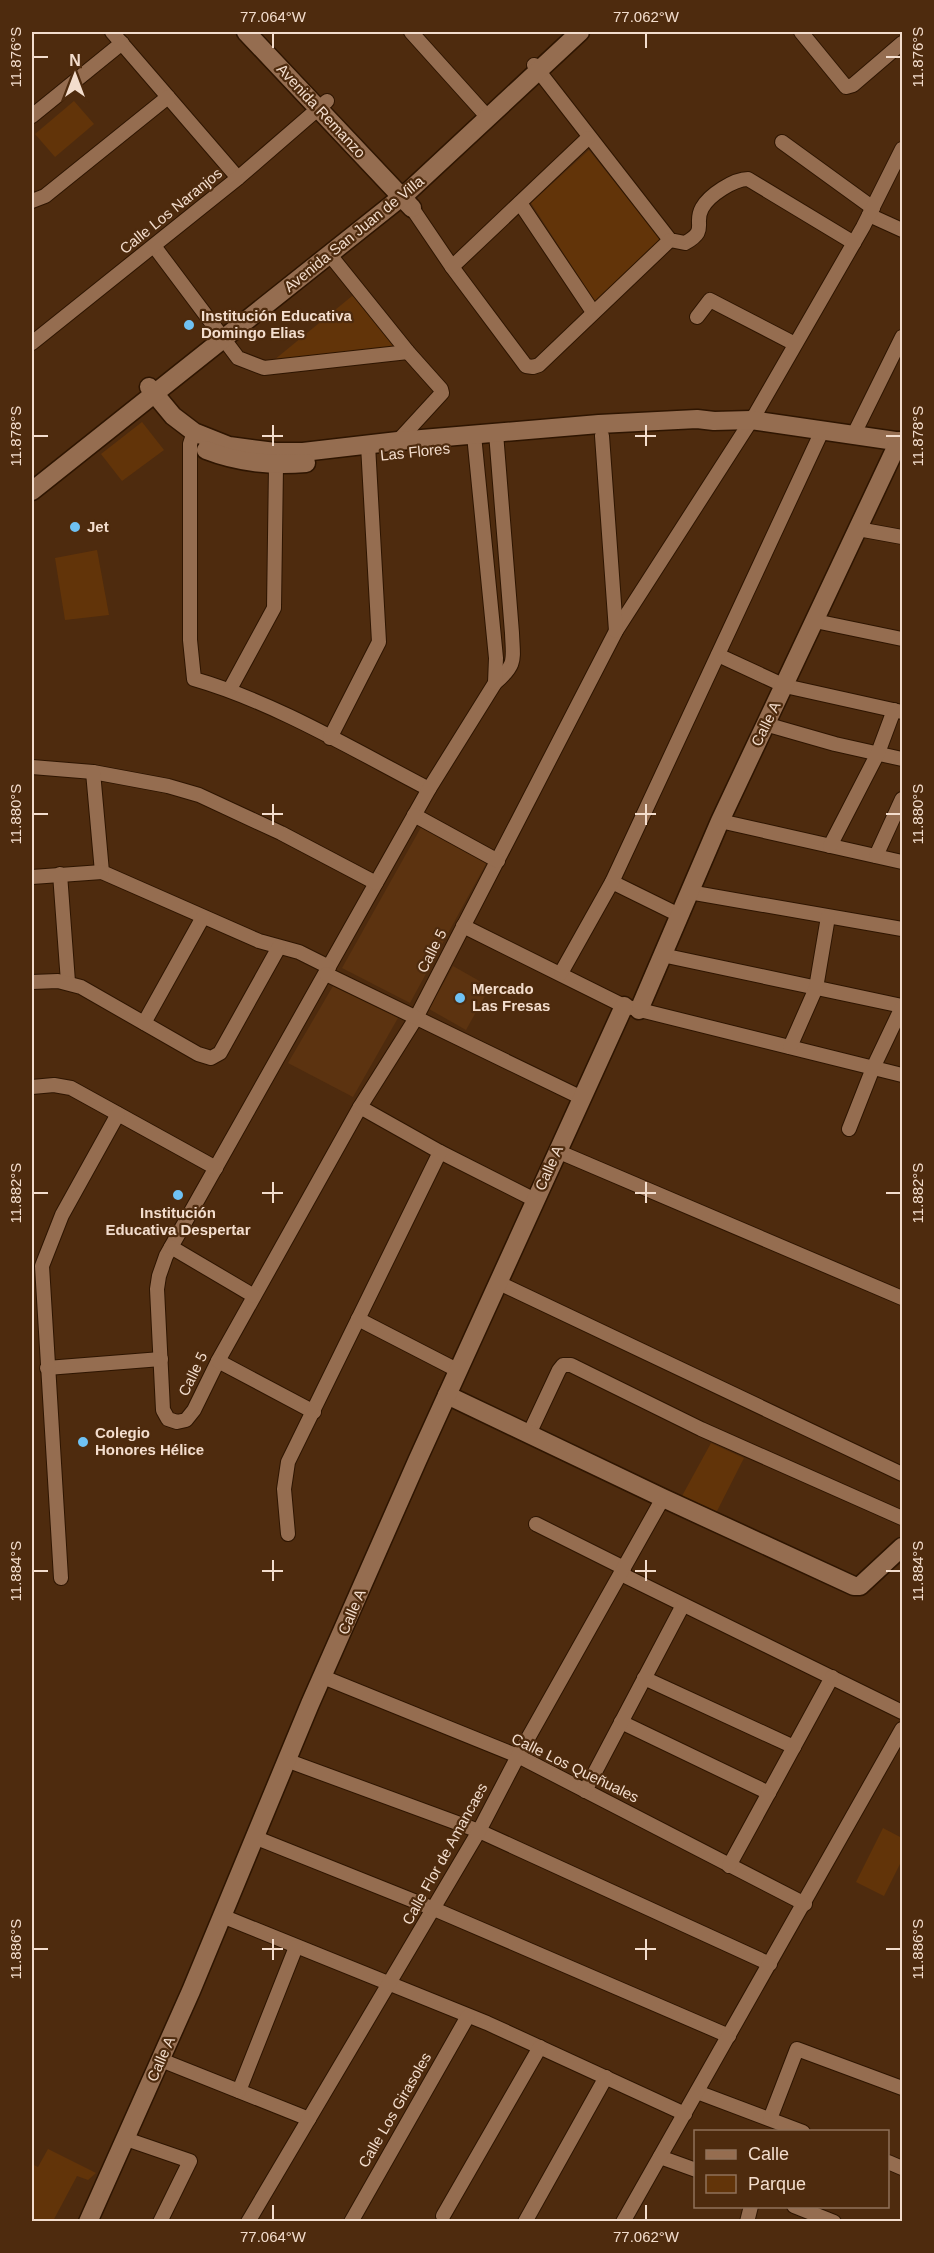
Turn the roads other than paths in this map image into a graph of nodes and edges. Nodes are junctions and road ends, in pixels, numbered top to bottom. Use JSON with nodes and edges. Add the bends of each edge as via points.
{"nodes":[{"id":1,"x":112,"y":32,"type":"edge"},
{"id":2,"x":246,"y":32,"type":"edge"},
{"id":3,"x":264,"y":32,"type":"edge"},
{"id":4,"x":411,"y":32,"type":"edge"},
{"id":5,"x":569,"y":32,"type":"edge"},
{"id":6,"x":580,"y":32,"type":"edge"},
{"id":7,"x":802,"y":32,"type":"edge"},
{"id":8,"x":122,"y":43,"type":"junction"},
{"id":9,"x":903,"y":44,"type":"edge"},
{"id":10,"x":536,"y":68,"type":"junction"},
{"id":11,"x":168,"y":97,"type":"junction"},
{"id":12,"x":322,"y":104,"type":"junction"},
{"id":13,"x":483,"y":112,"type":"junction"},
{"id":14,"x":32,"y":116,"type":"edge"},
{"id":15,"x":588,"y":138,"type":"junction"},
{"id":16,"x":782,"y":142,"type":"dead end"},
{"id":17,"x":903,"y":149,"type":"edge"},
{"id":18,"x":238,"y":178,"type":"junction"},
{"id":19,"x":404,"y":194,"type":"junction"},
{"id":20,"x":32,"y":201,"type":"edge"},
{"id":21,"x":520,"y":203,"type":"junction"},
{"id":22,"x":871,"y":211,"type":"junction"},
{"id":23,"x":903,"y":230,"type":"edge"},
{"id":24,"x":670,"y":240,"type":"junction"},
{"id":25,"x":854,"y":243,"type":"junction"},
{"id":26,"x":154,"y":246,"type":"junction"},
{"id":27,"x":330,"y":255,"type":"junction"},
{"id":28,"x":452,"y":267,"type":"junction"},
{"id":29,"x":593,"y":312,"type":"junction"},
{"id":30,"x":697,"y":317,"type":"dead end"},
{"id":31,"x":221,"y":335,"type":"junction"},
{"id":32,"x":903,"y":337,"type":"edge"},
{"id":33,"x":32,"y":343,"type":"edge"},
{"id":34,"x":795,"y":344,"type":"junction"},
{"id":35,"x":408,"y":352,"type":"junction"},
{"id":36,"x":147,"y":393,"type":"junction"},
{"id":37,"x":751,"y":420,"type":"junction"},
{"id":38,"x":714,"y":421,"type":"junction"},
{"id":39,"x":822,"y":431,"type":"junction"},
{"id":40,"x":602,"y":436,"type":"junction"},
{"id":41,"x":853,"y":436,"type":"junction"},
{"id":42,"x":192,"y":438,"type":"junction"},
{"id":43,"x":497,"y":438,"type":"junction"},
{"id":44,"x":474,"y":440,"type":"junction"},
{"id":45,"x":398,"y":441,"type":"junction"},
{"id":46,"x":901,"y":442,"type":"edge"},
{"id":47,"x":369,"y":451,"type":"junction"},
{"id":48,"x":276,"y":466,"type":"junction"},
{"id":49,"x":32,"y":480,"type":"edge"},
{"id":50,"x":32,"y":490,"type":"edge"},
{"id":51,"x":858,"y":529,"type":"junction"},
{"id":52,"x":903,"y":537,"type":"edge"},
{"id":53,"x":815,"y":621,"type":"junction"},
{"id":54,"x":616,"y":631,"type":"junction"},
{"id":55,"x":903,"y":639,"type":"edge"},
{"id":56,"x":717,"y":655,"type":"junction"},
{"id":57,"x":495,"y":683,"type":"junction"},
{"id":58,"x":785,"y":686,"type":"junction"},
{"id":59,"x":230,"y":689,"type":"junction"},
{"id":60,"x":898,"y":711,"type":"edge"},
{"id":61,"x":765,"y":724,"type":"junction"},
{"id":62,"x":330,"y":738,"type":"junction"},
{"id":63,"x":878,"y":753,"type":"junction"},
{"id":64,"x":903,"y":759,"type":"edge"},
{"id":65,"x":32,"y":767,"type":"edge"},
{"id":66,"x":93,"y":772,"type":"junction"},
{"id":67,"x":429,"y":789,"type":"junction"},
{"id":68,"x":903,"y":799,"type":"edge"},
{"id":69,"x":414,"y":815,"type":"junction"},
{"id":70,"x":720,"y":821,"type":"junction"},
{"id":71,"x":830,"y":846,"type":"junction"},
{"id":72,"x":876,"y":856,"type":"junction"},
{"id":73,"x":498,"y":861,"type":"junction"},
{"id":74,"x":903,"y":861,"type":"edge"},
{"id":75,"x":102,"y":872,"type":"junction"},
{"id":76,"x":60,"y":873,"type":"junction"},
{"id":77,"x":32,"y":877,"type":"edge"},
{"id":78,"x":612,"y":882,"type":"junction"},
{"id":79,"x":376,"y":883,"type":"junction"},
{"id":80,"x":689,"y":892,"type":"junction"},
{"id":81,"x":679,"y":915,"type":"junction"},
{"id":82,"x":203,"y":917,"type":"junction"},
{"id":83,"x":828,"y":917,"type":"junction"},
{"id":84,"x":463,"y":926,"type":"junction"},
{"id":85,"x":903,"y":929,"type":"edge"},
{"id":86,"x":279,"y":947,"type":"junction"},
{"id":87,"x":662,"y":955,"type":"junction"},
{"id":88,"x":328,"y":970,"type":"junction"},
{"id":89,"x":561,"y":973,"type":"junction"},
{"id":90,"x":32,"y":982,"type":"edge"},
{"id":91,"x":68,"y":982,"type":"junction"},
{"id":92,"x":816,"y":988,"type":"junction"},
{"id":93,"x":903,"y":1007,"type":"edge"},
{"id":94,"x":632,"y":1008,"type":"junction"},
{"id":95,"x":416,"y":1018,"type":"junction"},
{"id":96,"x":144,"y":1023,"type":"junction"},
{"id":97,"x":790,"y":1047,"type":"junction"},
{"id":98,"x":873,"y":1068,"type":"junction"},
{"id":99,"x":903,"y":1075,"type":"edge"},
{"id":100,"x":32,"y":1087,"type":"edge"},
{"id":101,"x":582,"y":1098,"type":"junction"},
{"id":102,"x":360,"y":1107,"type":"junction"},
{"id":103,"x":118,"y":1114,"type":"junction"},
{"id":104,"x":849,"y":1129,"type":"dead end"},
{"id":105,"x":557,"y":1151,"type":"junction"},
{"id":106,"x":440,"y":1152,"type":"junction"},
{"id":107,"x":216,"y":1168,"type":"junction"},
{"id":108,"x":535,"y":1200,"type":"junction"},
{"id":109,"x":171,"y":1247,"type":"junction"},
{"id":110,"x":37,"y":1266,"type":"edge"},
{"id":111,"x":499,"y":1283,"type":"junction"},
{"id":112,"x":254,"y":1296,"type":"junction"},
{"id":113,"x":903,"y":1298,"type":"edge"},
{"id":114,"x":358,"y":1318,"type":"junction"},
{"id":115,"x":161,"y":1359,"type":"junction"},
{"id":116,"x":218,"y":1361,"type":"junction"},
{"id":117,"x":47,"y":1368,"type":"junction"},
{"id":118,"x":457,"y":1370,"type":"junction"},
{"id":119,"x":447,"y":1395,"type":"junction"},
{"id":120,"x":314,"y":1412,"type":"junction"},
{"id":121,"x":529,"y":1434,"type":"junction"},
{"id":122,"x":903,"y":1474,"type":"edge"},
{"id":123,"x":663,"y":1498,"type":"junction"},
{"id":124,"x":903,"y":1518,"type":"edge"},
{"id":125,"x":536,"y":1524,"type":"dead end"},
{"id":126,"x":288,"y":1534,"type":"dead end"},
{"id":127,"x":903,"y":1547,"type":"edge"},
{"id":128,"x":622,"y":1571,"type":"junction"},
{"id":129,"x":61,"y":1578,"type":"dead end"},
{"id":130,"x":683,"y":1605,"type":"junction"},
{"id":131,"x":323,"y":1677,"type":"junction"},
{"id":132,"x":832,"y":1677,"type":"junction"},
{"id":133,"x":644,"y":1678,"type":"junction"},
{"id":134,"x":903,"y":1712,"type":"edge"},
{"id":135,"x":621,"y":1722,"type":"junction"},
{"id":136,"x":903,"y":1729,"type":"edge"},
{"id":137,"x":794,"y":1747,"type":"junction"},
{"id":138,"x":518,"y":1756,"type":"junction"},
{"id":139,"x":286,"y":1760,"type":"junction"},
{"id":140,"x":585,"y":1791,"type":"junction"},
{"id":141,"x":769,"y":1793,"type":"junction"},
{"id":142,"x":479,"y":1831,"type":"junction"},
{"id":143,"x":254,"y":1837,"type":"junction"},
{"id":144,"x":729,"y":1866,"type":"junction"},
{"id":145,"x":805,"y":1904,"type":"junction"},
{"id":146,"x":434,"y":1908,"type":"junction"},
{"id":147,"x":222,"y":1916,"type":"junction"},
{"id":148,"x":296,"y":1947,"type":"junction"},
{"id":149,"x":770,"y":1964,"type":"junction"},
{"id":150,"x":388,"y":1985,"type":"junction"},
{"id":151,"x":468,"y":2016,"type":"junction"},
{"id":152,"x":729,"y":2036,"type":"junction"},
{"id":153,"x":540,"y":2047,"type":"junction"},
{"id":154,"x":161,"y":2060,"type":"junction"},
{"id":155,"x":606,"y":2077,"type":"junction"},
{"id":156,"x":903,"y":2088,"type":"edge"},
{"id":157,"x":239,"y":2091,"type":"junction"},
{"id":158,"x":697,"y":2092,"type":"junction"},
{"id":159,"x":685,"y":2114,"type":"junction"},
{"id":160,"x":309,"y":2119,"type":"junction"},
{"id":161,"x":770,"y":2119,"type":"junction"},
{"id":162,"x":798,"y":2130,"type":"edge"},
{"id":163,"x":126,"y":2139,"type":"junction"},
{"id":164,"x":660,"y":2157,"type":"junction"},
{"id":165,"x":889,"y":2162,"type":"edge"},
{"id":166,"x":903,"y":2168,"type":"edge"},
{"id":167,"x":694,"y":2169,"type":"edge"},
{"id":168,"x":799,"y":2208,"type":"edge"},
{"id":169,"x":443,"y":2216,"type":"dead end"},
{"id":170,"x":88,"y":2222,"type":"edge"},
{"id":171,"x":160,"y":2222,"type":"edge"},
{"id":172,"x":248,"y":2222,"type":"edge"},
{"id":173,"x":351,"y":2222,"type":"edge"},
{"id":174,"x":525,"y":2222,"type":"edge"},
{"id":175,"x":623,"y":2222,"type":"edge"},
{"id":176,"x":834,"y":2222,"type":"edge"}],
"edges":[{"from":1,"to":8,"type":"street"},
{"from":2,"to":12,"type":"street","name":"Avenida Remanzo"},
{"from":3,"to":12,"type":"street","name":"Avenida Remanzo"},
{"from":4,"to":13,"type":"street"},
{"from":5,"to":10,"type":"street","name":"Avenida San Juan de Villa"},
{"from":6,"to":10,"type":"street","name":"Avenida San Juan de Villa"},
{"from":7,"to":9,"type":"street","via":[[846,87]]},
{"from":8,"to":11,"type":"street"},
{"from":8,"to":14,"type":"street"},
{"from":10,"to":13,"type":"street","name":"Avenida San Juan de Villa"},
{"from":10,"to":15,"type":"street"},
{"from":10,"to":19,"type":"street","name":"Avenida San Juan de Villa"},
{"from":11,"to":18,"type":"street"},
{"from":11,"to":20,"type":"street","via":[[45,196]]},
{"from":12,"to":18,"type":"street","name":"Calle Los Naranjos"},
{"from":12,"to":19,"type":"street","name":"Avenida Remanzo"},
{"from":13,"to":19,"type":"street","name":"Avenida San Juan de Villa"},
{"from":15,"to":21,"type":"street"},
{"from":15,"to":24,"type":"street"},
{"from":16,"to":22,"type":"street"},
{"from":17,"to":22,"type":"street","name":"Calle 5"},
{"from":18,"to":26,"type":"street","name":"Calle Los Naranjos"},
{"from":19,"to":27,"type":"street","name":"Avenida San Juan de Villa"},
{"from":19,"to":28,"type":"street"},
{"from":19,"to":31,"type":"street","name":"Avenida San Juan de Villa"},
{"from":21,"to":28,"type":"street"},
{"from":21,"to":29,"type":"street"},
{"from":22,"to":23,"type":"street"},
{"from":22,"to":25,"type":"street","name":"Calle 5"},
{"from":24,"to":25,"type":"street","via":[[685,243],[697,235],[702,207],[731,182],[748,179]]},
{"from":24,"to":29,"type":"street"},
{"from":25,"to":34,"type":"street","name":"Calle 5"},
{"from":26,"to":31,"type":"street"},
{"from":26,"to":33,"type":"street","name":"Calle Los Naranjos"},
{"from":27,"to":31,"type":"street","name":"Avenida San Juan de Villa"},
{"from":27,"to":35,"type":"street"},
{"from":28,"to":29,"type":"street","via":[[526,366],[539,364]]},
{"from":30,"to":34,"type":"street","via":[[710,300]]},
{"from":31,"to":35,"type":"street","via":[[238,358],[264,369]]},
{"from":31,"to":36,"type":"street","name":"Avenida San Juan de Villa"},
{"from":32,"to":41,"type":"street"},
{"from":34,"to":37,"type":"street","name":"Calle 5"},
{"from":35,"to":45,"type":"street","via":[[442,393]]},
{"from":36,"to":42,"type":"street","name":"Las Flores","via":[[166,424]]},
{"from":36,"to":49,"type":"street","name":"Avenida San Juan de Villa"},
{"from":36,"to":50,"type":"street","name":"Avenida San Juan de Villa"},
{"from":37,"to":38,"type":"street","name":"Las Flores"},
{"from":37,"to":39,"type":"street","name":"Las Flores"},
{"from":37,"to":54,"type":"street","name":"Calle 5"},
{"from":38,"to":40,"type":"street","name":"Las Flores","via":[[700,428]]},
{"from":38,"to":43,"type":"street","name":"Las Flores","via":[[664,420]]},
{"from":39,"to":41,"type":"street","name":"Las Flores"},
{"from":39,"to":56,"type":"street"},
{"from":40,"to":43,"type":"street","name":"Las Flores"},
{"from":40,"to":54,"type":"street"},
{"from":41,"to":46,"type":"street","name":"Las Flores"},
{"from":42,"to":47,"type":"street","name":"Las Flores","via":[[275,453]]},
{"from":42,"to":48,"type":"street","name":"Las Flores","via":[[229,459]]},
{"from":42,"to":59,"type":"street","via":[[190,640],[194,679]]},
{"from":43,"to":44,"type":"street","name":"Las Flores"},
{"from":43,"to":57,"type":"street","name":"Calle 5","via":[[513,657],[509,671]]},
{"from":44,"to":45,"type":"street","name":"Las Flores"},
{"from":44,"to":47,"type":"street","name":"Las Flores"},
{"from":44,"to":57,"type":"street","via":[[496,658]]},
{"from":45,"to":47,"type":"street","name":"Las Flores"},
{"from":46,"to":51,"type":"street","name":"Calle A"},
{"from":47,"to":48,"type":"street","name":"Las Flores"},
{"from":47,"to":62,"type":"street","via":[[379,642]]},
{"from":48,"to":59,"type":"street","via":[[274,608]]},
{"from":51,"to":52,"type":"street"},
{"from":51,"to":53,"type":"street","name":"Calle A"},
{"from":53,"to":55,"type":"street"},
{"from":53,"to":58,"type":"street","name":"Calle A"},
{"from":54,"to":73,"type":"street","name":"Calle 5"},
{"from":56,"to":58,"type":"street"},
{"from":56,"to":78,"type":"street"},
{"from":57,"to":67,"type":"street","name":"Calle 5"},
{"from":58,"to":60,"type":"street"},
{"from":58,"to":61,"type":"street","name":"Calle A"},
{"from":59,"to":62,"type":"street"},
{"from":60,"to":63,"type":"street"},
{"from":61,"to":63,"type":"street"},
{"from":61,"to":70,"type":"street","name":"Calle A"},
{"from":62,"to":67,"type":"street"},
{"from":63,"to":64,"type":"street"},
{"from":63,"to":71,"type":"street"},
{"from":65,"to":66,"type":"street"},
{"from":66,"to":75,"type":"street"},
{"from":66,"to":79,"type":"street","via":[[208,798]]},
{"from":67,"to":69,"type":"street","name":"Calle 5"},
{"from":68,"to":72,"type":"street"},
{"from":69,"to":73,"type":"street"},
{"from":69,"to":79,"type":"street","name":"Calle 5"},
{"from":70,"to":71,"type":"street"},
{"from":70,"to":80,"type":"street","name":"Calle A"},
{"from":71,"to":72,"type":"street"},
{"from":72,"to":74,"type":"street"},
{"from":73,"to":84,"type":"street","name":"Calle 5"},
{"from":75,"to":76,"type":"street"},
{"from":75,"to":82,"type":"street"},
{"from":76,"to":77,"type":"street"},
{"from":76,"to":91,"type":"street"},
{"from":78,"to":81,"type":"street"},
{"from":78,"to":89,"type":"street"},
{"from":79,"to":88,"type":"street","name":"Calle 5"},
{"from":80,"to":81,"type":"street","name":"Calle A"},
{"from":80,"to":83,"type":"street"},
{"from":81,"to":87,"type":"street","name":"Calle A"},
{"from":82,"to":86,"type":"street"},
{"from":82,"to":96,"type":"street"},
{"from":83,"to":85,"type":"street"},
{"from":83,"to":92,"type":"street"},
{"from":84,"to":89,"type":"street"},
{"from":84,"to":95,"type":"street","name":"Calle 5"},
{"from":86,"to":88,"type":"street","via":[[299,952]]},
{"from":86,"to":96,"type":"street","via":[[217,1055],[207,1058]]},
{"from":87,"to":92,"type":"street"},
{"from":87,"to":94,"type":"street","name":"Calle A"},
{"from":88,"to":95,"type":"street"},
{"from":88,"to":107,"type":"street","name":"Calle 5"},
{"from":89,"to":94,"type":"street"},
{"from":90,"to":91,"type":"street"},
{"from":91,"to":96,"type":"street"},
{"from":92,"to":93,"type":"street"},
{"from":92,"to":97,"type":"street"},
{"from":93,"to":98,"type":"street"},
{"from":94,"to":97,"type":"street"},
{"from":94,"to":101,"type":"street","name":"Calle A"},
{"from":95,"to":101,"type":"street"},
{"from":95,"to":102,"type":"street","name":"Calle 5"},
{"from":97,"to":98,"type":"street"},
{"from":98,"to":99,"type":"street"},
{"from":98,"to":104,"type":"street"},
{"from":100,"to":103,"type":"street","via":[[71,1088]]},
{"from":101,"to":105,"type":"street","name":"Calle A"},
{"from":102,"to":106,"type":"street"},
{"from":102,"to":112,"type":"street","name":"Calle 5"},
{"from":103,"to":107,"type":"street"},
{"from":103,"to":110,"type":"street"},
{"from":105,"to":108,"type":"street","name":"Calle A"},
{"from":105,"to":113,"type":"street"},
{"from":106,"to":108,"type":"street"},
{"from":106,"to":114,"type":"street"},
{"from":107,"to":109,"type":"street","name":"Calle 5"},
{"from":108,"to":111,"type":"street","name":"Calle A"},
{"from":109,"to":112,"type":"street"},
{"from":109,"to":115,"type":"street","name":"Calle 5","via":[[161,1266],[157,1289]]},
{"from":110,"to":117,"type":"street"},
{"from":111,"to":118,"type":"street","name":"Calle A"},
{"from":111,"to":122,"type":"street"},
{"from":112,"to":116,"type":"street","name":"Calle 5"},
{"from":114,"to":118,"type":"street"},
{"from":114,"to":120,"type":"street"},
{"from":115,"to":116,"type":"street","name":"Calle 5","via":[[163,1410],[168,1419],[177,1422],[190,1417]]},
{"from":115,"to":117,"type":"street"},
{"from":116,"to":120,"type":"street"},
{"from":117,"to":129,"type":"street"},
{"from":118,"to":119,"type":"street","name":"Calle A"},
{"from":119,"to":121,"type":"street"},
{"from":119,"to":131,"type":"street","name":"Calle A"},
{"from":120,"to":126,"type":"street","via":[[286,1470]]},
{"from":121,"to":123,"type":"street"},
{"from":121,"to":124,"type":"street","via":[[559,1370],[563,1365],[571,1365],[701,1429]]},
{"from":123,"to":127,"type":"street","via":[[854,1586],[860,1586]]},
{"from":123,"to":128,"type":"street","name":"Calle Flor de Amancaes"},
{"from":125,"to":128,"type":"street"},
{"from":128,"to":130,"type":"street"},
{"from":128,"to":138,"type":"street","name":"Calle Flor de Amancaes"},
{"from":130,"to":132,"type":"street"},
{"from":130,"to":133,"type":"street"},
{"from":131,"to":138,"type":"street","name":"Calle Los Queñuales"},
{"from":131,"to":139,"type":"street","name":"Calle A"},
{"from":132,"to":134,"type":"street"},
{"from":132,"to":137,"type":"street"},
{"from":133,"to":135,"type":"street"},
{"from":133,"to":137,"type":"street"},
{"from":135,"to":140,"type":"street"},
{"from":135,"to":141,"type":"street"},
{"from":136,"to":145,"type":"street"},
{"from":137,"to":141,"type":"street"},
{"from":138,"to":140,"type":"street","name":"Calle Los Queñuales"},
{"from":138,"to":142,"type":"street","name":"Calle Flor de Amancaes"},
{"from":139,"to":142,"type":"street"},
{"from":139,"to":143,"type":"street","name":"Calle A"},
{"from":140,"to":144,"type":"street","name":"Calle Los Queñuales"},
{"from":141,"to":144,"type":"street"},
{"from":142,"to":146,"type":"street","name":"Calle Flor de Amancaes"},
{"from":142,"to":149,"type":"street"},
{"from":143,"to":146,"type":"street"},
{"from":143,"to":147,"type":"street","name":"Calle A"},
{"from":144,"to":145,"type":"street","name":"Calle Los Queñuales"},
{"from":145,"to":149,"type":"street"},
{"from":146,"to":150,"type":"street","name":"Calle Flor de Amancaes"},
{"from":146,"to":152,"type":"street"},
{"from":147,"to":148,"type":"street"},
{"from":147,"to":154,"type":"street","name":"Calle A"},
{"from":148,"to":150,"type":"street"},
{"from":148,"to":157,"type":"street"},
{"from":149,"to":152,"type":"street"},
{"from":150,"to":151,"type":"street"},
{"from":150,"to":160,"type":"street","name":"Calle Flor de Amancaes"},
{"from":151,"to":153,"type":"street"},
{"from":151,"to":173,"type":"street","name":"Calle Los Girasoles"},
{"from":152,"to":158,"type":"street"},
{"from":153,"to":155,"type":"street"},
{"from":153,"to":169,"type":"street"},
{"from":154,"to":157,"type":"street"},
{"from":154,"to":163,"type":"street","name":"Calle A"},
{"from":155,"to":159,"type":"street"},
{"from":155,"to":174,"type":"street"},
{"from":156,"to":161,"type":"street","via":[[797,2049]]},
{"from":157,"to":160,"type":"street"},
{"from":158,"to":159,"type":"street"},
{"from":158,"to":161,"type":"street"},
{"from":159,"to":164,"type":"street"},
{"from":160,"to":172,"type":"street","name":"Calle Flor de Amancaes"},
{"from":161,"to":162,"type":"street"},
{"from":163,"to":170,"type":"street","name":"Calle A"},
{"from":163,"to":171,"type":"street","via":[[190,2161]]},
{"from":164,"to":167,"type":"street"},
{"from":164,"to":175,"type":"street"},
{"from":165,"to":166,"type":"street"},
{"from":168,"to":176,"type":"street"}]}
